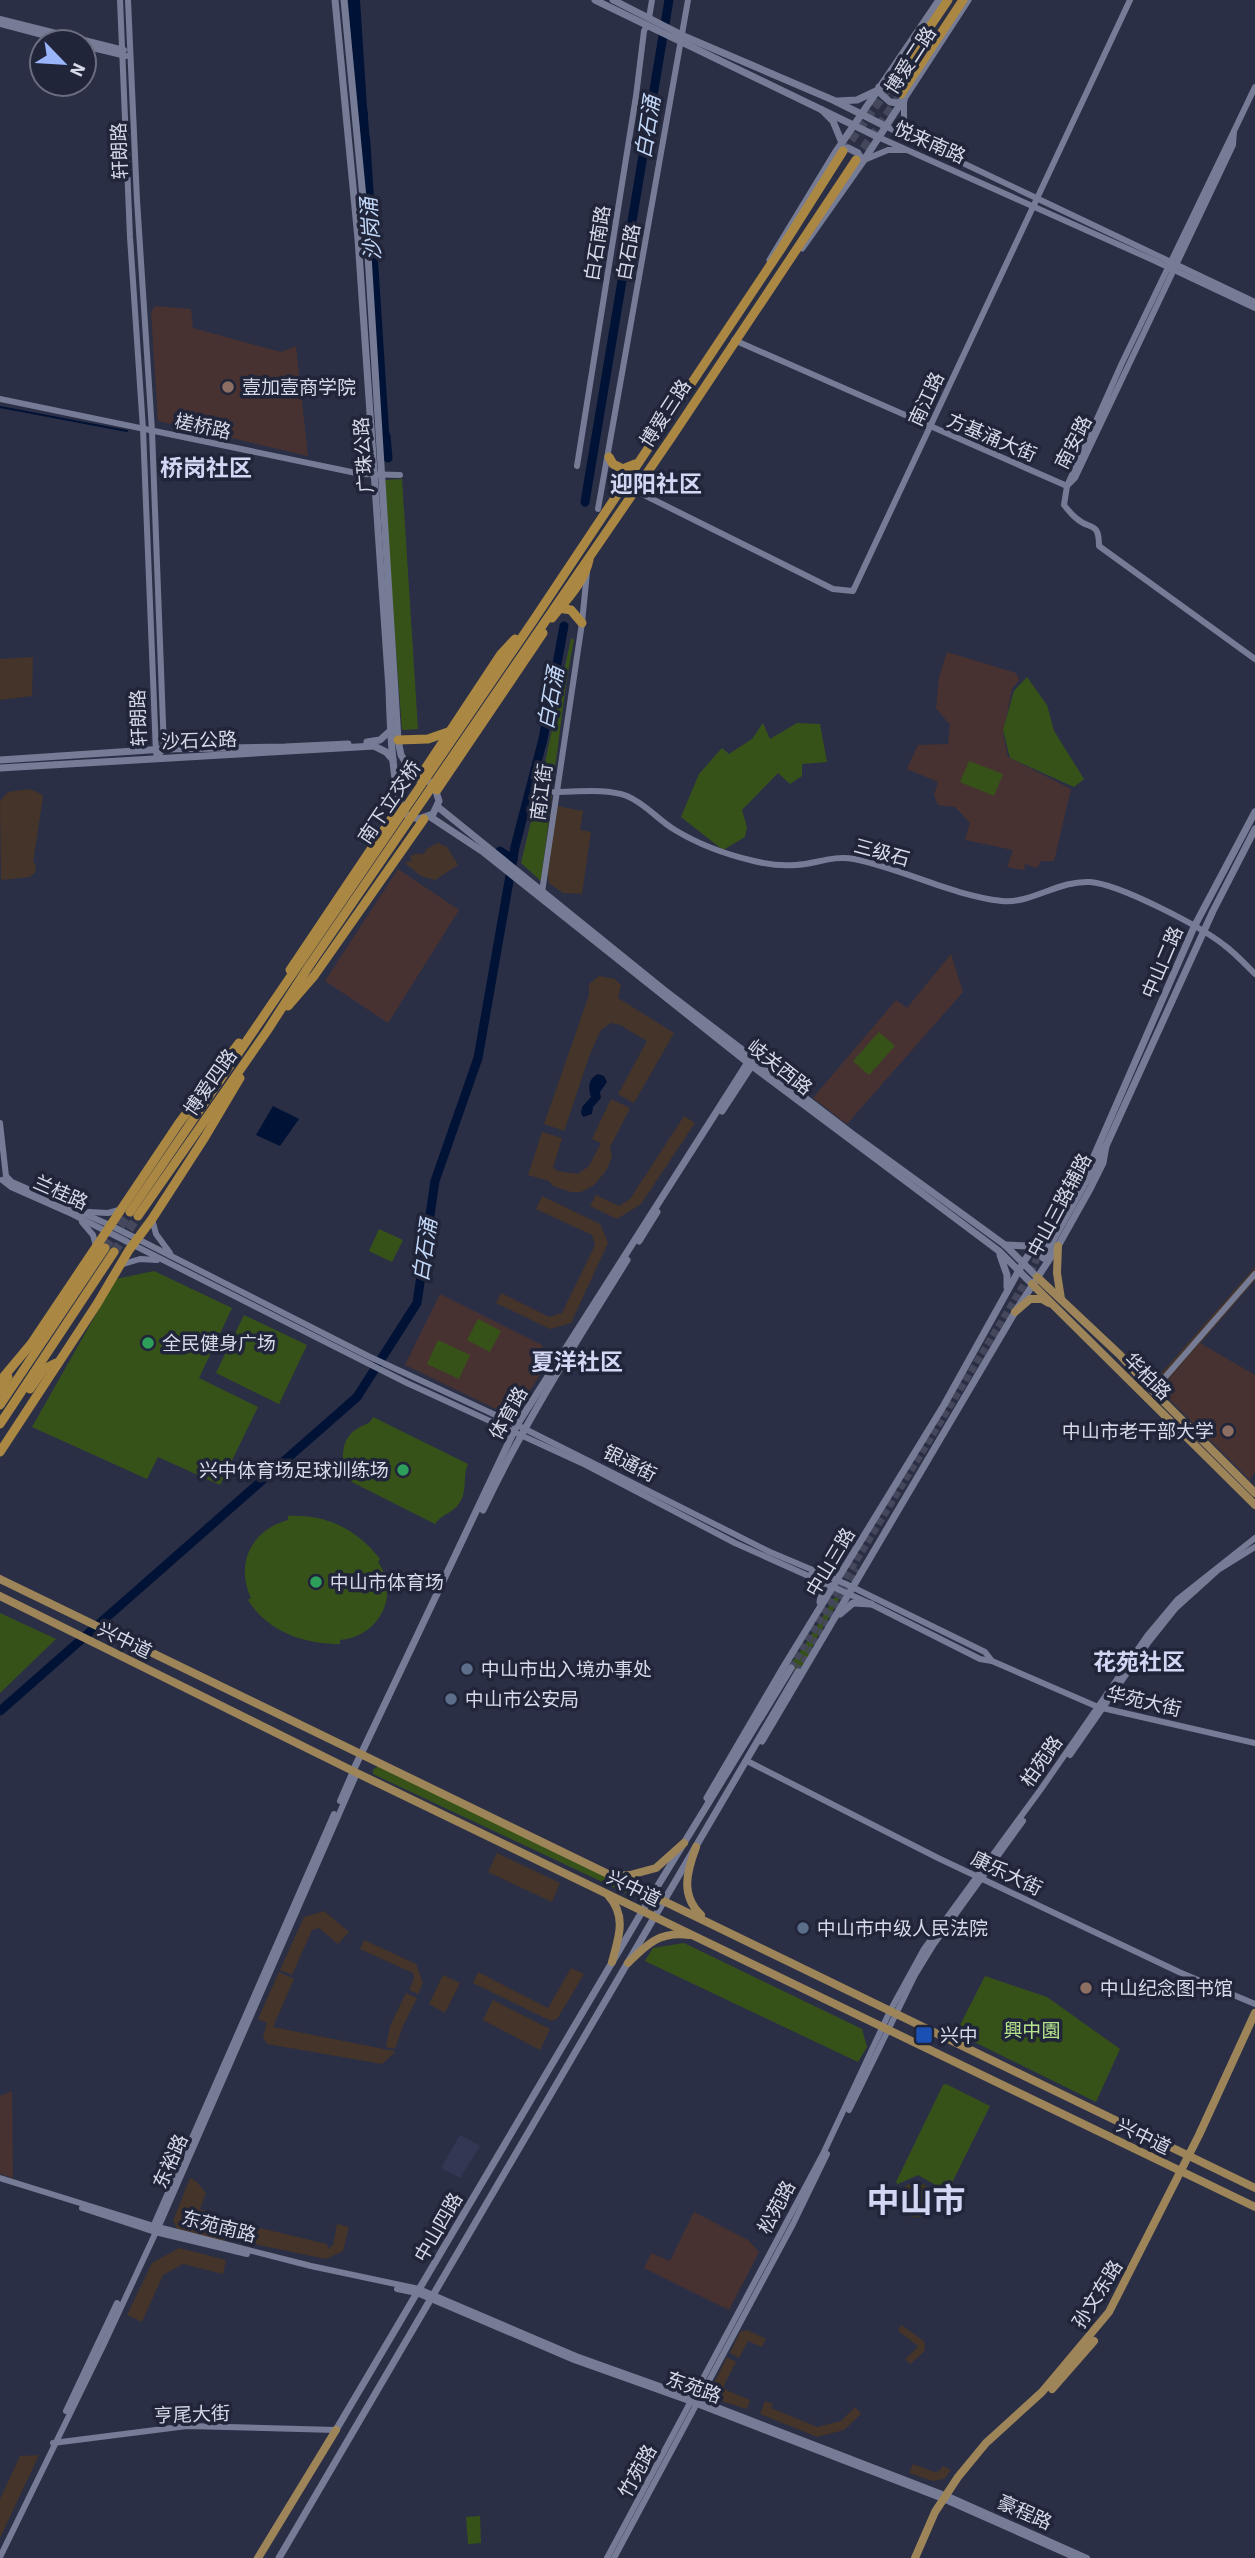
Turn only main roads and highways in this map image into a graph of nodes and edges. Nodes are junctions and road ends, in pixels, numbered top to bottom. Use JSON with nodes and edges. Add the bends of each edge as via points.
{"nodes":[{"id":1,"x":335,"y":0,"type":"edge"},
{"id":2,"x":344,"y":0,"type":"edge"},
{"id":3,"x":595,"y":0,"type":"edge"},
{"id":4,"x":613,"y":0,"type":"edge"},
{"id":5,"x":939,"y":0,"type":"edge"},
{"id":6,"x":948,"y":0,"type":"edge"},
{"id":7,"x":966,"y":0,"type":"edge"},
{"id":8,"x":651,"y":23,"type":"junction"},
{"id":9,"x":678,"y":36,"type":"junction"},
{"id":10,"x":882,"y":88,"type":"junction"},
{"id":11,"x":902,"y":97,"type":"junction"},
{"id":12,"x":833,"y":100,"type":"junction"},
{"id":13,"x":820,"y":107,"type":"junction"},
{"id":14,"x":862,"y":113,"type":"junction"},
{"id":15,"x":854,"y":124,"type":"junction"},
{"id":16,"x":885,"y":126,"type":"junction"},
{"id":17,"x":878,"y":137,"type":"junction"},
{"id":18,"x":840,"y":149,"type":"junction"},
{"id":19,"x":859,"y":162,"type":"junction"},
{"id":20,"x":609,"y":457,"type":"road end"},
{"id":21,"x":636,"y":464,"type":"junction"},
{"id":22,"x":377,"y":474,"type":"junction"},
{"id":23,"x":594,"y":549,"type":"junction"},
{"id":24,"x":558,"y":608,"type":"junction"},
{"id":25,"x":533,"y":621,"type":"junction"},
{"id":26,"x":582,"y":623,"type":"road end"},
{"id":27,"x":511,"y":661,"type":"junction"},
{"id":28,"x":390,"y":731,"type":"junction"},
{"id":29,"x":449,"y":731,"type":"junction"},
{"id":30,"x":396,"y":743,"type":"junction"},
{"id":31,"x":158,"y":752,"type":"junction"},
{"id":32,"x":0,"y":760,"type":"edge"},
{"id":33,"x":394,"y":762,"type":"junction"},
{"id":34,"x":0,"y":768,"type":"edge"},
{"id":35,"x":417,"y":778,"type":"junction"},
{"id":36,"x":437,"y":790,"type":"junction"},
{"id":37,"x":399,"y":794,"type":"junction"},
{"id":38,"x":400,"y":806,"type":"junction"},
{"id":39,"x":438,"y":807,"type":"junction"},
{"id":40,"x":1255,"y":812,"type":"edge"},
{"id":41,"x":426,"y":817,"type":"junction"},
{"id":42,"x":1255,"y":829,"type":"edge"},
{"id":43,"x":498,"y":860,"type":"junction"},
{"id":44,"x":527,"y":883,"type":"junction"},
{"id":45,"x":304,"y":965,"type":"junction"},
{"id":46,"x":281,"y":993,"type":"junction"},
{"id":47,"x":267,"y":1031,"type":"junction"},
{"id":48,"x":257,"y":1045,"type":"junction"},
{"id":49,"x":751,"y":1060,"type":"junction"},
{"id":50,"x":1110,"y":1131,"type":"junction"},
{"id":51,"x":1106,"y":1146,"type":"junction"},
{"id":52,"x":1085,"y":1178,"type":"junction"},
{"id":53,"x":130,"y":1213,"type":"junction"},
{"id":54,"x":1042,"y":1236,"type":"junction"},
{"id":55,"x":1058,"y":1246,"type":"junction"},
{"id":56,"x":1002,"y":1248,"type":"junction"},
{"id":57,"x":105,"y":1249,"type":"junction"},
{"id":58,"x":1041,"y":1255,"type":"junction"},
{"id":59,"x":1021,"y":1267,"type":"junction"},
{"id":60,"x":1035,"y":1281,"type":"junction"},
{"id":61,"x":1005,"y":1298,"type":"junction"},
{"id":62,"x":1062,"y":1302,"type":"junction"},
{"id":63,"x":1052,"y":1304,"type":"junction"},
{"id":64,"x":1015,"y":1312,"type":"junction"},
{"id":65,"x":31,"y":1344,"type":"junction"},
{"id":66,"x":60,"y":1361,"type":"junction"},
{"id":67,"x":0,"y":1381,"type":"edge"},
{"id":68,"x":0,"y":1392,"type":"edge"},
{"id":69,"x":15,"y":1401,"type":"junction"},
{"id":70,"x":0,"y":1405,"type":"edge"},
{"id":71,"x":0,"y":1424,"type":"edge"},
{"id":72,"x":0,"y":1452,"type":"edge"},
{"id":73,"x":1255,"y":1493,"type":"edge"},
{"id":74,"x":1255,"y":1505,"type":"edge"},
{"id":75,"x":811,"y":1575,"type":"road end"},
{"id":76,"x":0,"y":1579,"type":"edge"},
{"id":77,"x":0,"y":1596,"type":"edge"},
{"id":78,"x":871,"y":1604,"type":"road end"},
{"id":79,"x":802,"y":1637,"type":"junction"},
{"id":80,"x":819,"y":1647,"type":"junction"},
{"id":81,"x":362,"y":1756,"type":"junction"},
{"id":82,"x":355,"y":1772,"type":"junction"},
{"id":83,"x":684,"y":1843,"type":"junction"},
{"id":84,"x":695,"y":1847,"type":"junction"},
{"id":85,"x":613,"y":1876,"type":"junction"},
{"id":86,"x":603,"y":1890,"type":"junction"},
{"id":87,"x":652,"y":1895,"type":"junction"},
{"id":88,"x":665,"y":1901,"type":"junction"},
{"id":89,"x":643,"y":1910,"type":"junction"},
{"id":90,"x":656,"y":1916,"type":"junction"},
{"id":91,"x":709,"y":1922,"type":"junction"},
{"id":92,"x":695,"y":1936,"type":"junction"},
{"id":93,"x":612,"y":1962,"type":"junction"},
{"id":94,"x":628,"y":1963,"type":"junction"},
{"id":95,"x":1255,"y":2013,"type":"edge"},
{"id":96,"x":1255,"y":2023,"type":"edge"},
{"id":97,"x":1191,"y":2156,"type":"junction"},
{"id":98,"x":1183,"y":2173,"type":"junction"},
{"id":99,"x":1255,"y":2188,"type":"edge"},
{"id":100,"x":1255,"y":2207,"type":"edge"},
{"id":101,"x":335,"y":2430,"type":"joint"},
{"id":102,"x":947,"y":2498,"type":"junction"},
{"id":103,"x":257,"y":2558,"type":"edge"},
{"id":104,"x":279,"y":2558,"type":"edge"},
{"id":105,"x":915,"y":2558,"type":"edge"},
{"id":106,"x":921,"y":2558,"type":"edge"}],
"edges":[{"from":1,"to":22,"type":"main road","name":"广珠公路"},
{"from":2,"to":22,"type":"main road","name":"广珠公路","via":[[367,239]]},
{"from":3,"to":8,"type":"main road","name":"悦来南路"},
{"from":4,"to":8,"type":"main road","name":"悦来南路"},
{"from":5,"to":10,"type":"main road","name":"博爱二路"},
{"from":6,"to":10,"type":"highway"},
{"from":7,"to":11,"type":"highway"},
{"from":8,"to":9,"type":"main road","name":"悦来南路"},
{"from":9,"to":12,"type":"main road","name":"悦来南路"},
{"from":9,"to":13,"type":"main road","name":"悦来南路"},
{"from":10,"to":11,"type":"main road","via":[[880,93],[890,102],[898,103]]},
{"from":10,"to":12,"type":"main road","via":[[857,100]]},
{"from":10,"to":14,"type":"main road","name":"博爱二路"},
{"from":11,"to":16,"type":"main road","name":"博爱二路"},
{"from":12,"to":14,"type":"main road","name":"悦来南路"},
{"from":13,"to":15,"type":"main road","name":"悦来南路"},
{"from":13,"to":18,"type":"main road","via":[[833,121]]},
{"from":14,"to":15,"type":"main road","name":"博爱二路"},
{"from":14,"to":16,"type":"main road","name":"悦来南路"},
{"from":15,"to":17,"type":"main road","name":"悦来南路"},
{"from":15,"to":18,"type":"main road","name":"博爱三路"},
{"from":16,"to":17,"type":"main road","name":"博爱二路"},
{"from":17,"to":19,"type":"main road","name":"博爱三路"},
{"from":18,"to":19,"type":"main road","via":[[853,150]]},
{"from":18,"to":21,"type":"highway","name":"博爱三路","via":[[763,276]]},
{"from":19,"to":23,"type":"highway","name":"博爱三路"},
{"from":20,"to":21,"type":"highway","via":[[622,469]]},
{"from":21,"to":25,"type":"highway","name":"博爱三路"},
{"from":22,"to":28,"type":"main road","name":"广珠公路"},
{"from":22,"to":30,"type":"main road","name":"广珠公路"},
{"from":23,"to":24,"type":"highway","name":"博爱三路"},
{"from":23,"to":24,"type":"highway","via":[[587,571]]},
{"from":24,"to":26,"type":"highway","via":[[577,615]]},
{"from":24,"to":27,"type":"highway","name":"博爱三路"},
{"from":24,"to":36,"type":"highway"},
{"from":25,"to":27,"type":"highway","name":"博爱三路"},
{"from":25,"to":29,"type":"highway","via":[[501,654]]},
{"from":27,"to":45,"type":"highway","name":"南下立交桥"},
{"from":28,"to":30,"type":"main road","name":"广珠公路"},
{"from":28,"to":31,"type":"main road","name":"沙石公路","via":[[374,742]]},
{"from":29,"to":30,"type":"highway"},
{"from":29,"to":35,"type":"highway"},
{"from":30,"to":33,"type":"main road"},
{"from":30,"to":35,"type":"main road","name":"广珠公路"},
{"from":31,"to":32,"type":"main road","name":"沙石公路"},
{"from":31,"to":33,"type":"main road","name":"沙石公路","via":[[284,753],[373,746]]},
{"from":31,"to":34,"type":"main road","name":"沙石公路"},
{"from":33,"to":37,"type":"main road"},
{"from":35,"to":36,"type":"main road"},
{"from":35,"to":37,"type":"main road"},
{"from":36,"to":39,"type":"main road"},
{"from":37,"to":38,"type":"main road"},
{"from":38,"to":41,"type":"main road","via":[[412,818]]},
{"from":38,"to":46,"type":"highway","via":[[286,975]]},
{"from":39,"to":41,"type":"main road"},
{"from":39,"to":43,"type":"main road"},
{"from":40,"to":50,"type":"main road","name":"中山二路","via":[[1194,927]]},
{"from":41,"to":43,"type":"main road"},
{"from":41,"to":47,"type":"highway","via":[[314,975]]},
{"from":42,"to":50,"type":"main road","name":"中山二路"},
{"from":43,"to":44,"type":"main road"},
{"from":44,"to":49,"type":"main road","name":"岐关西路"},
{"from":44,"to":49,"type":"main road","name":"岐关西路"},
{"from":45,"to":46,"type":"highway","name":"博爱四路"},
{"from":45,"to":47,"type":"highway","name":"博爱四路"},
{"from":46,"to":53,"type":"highway","name":"博爱四路"},
{"from":47,"to":48,"type":"highway","name":"博爱四路"},
{"from":48,"to":53,"type":"highway","name":"博爱四路"},
{"from":48,"to":66,"type":"highway","via":[[227,1102]]},
{"from":49,"to":56,"type":"main road","name":"岐关西路"},
{"from":49,"to":81,"type":"main road","name":"体育路","via":[[519,1430]]},
{"from":50,"to":51,"type":"main road"},
{"from":50,"to":52,"type":"main road"},
{"from":51,"to":55,"type":"main road","name":"中山三路辅路","via":[[1103,1163]]},
{"from":51,"to":58,"type":"main road"},
{"from":52,"to":54,"type":"main road","name":"中山三路辅路"},
{"from":52,"to":58,"type":"main road"},
{"from":53,"to":57,"type":"highway","via":[[109,1229]]},
{"from":54,"to":56,"type":"main road","via":[[1027,1246]]},
{"from":54,"to":58,"type":"main road","name":"中山三路辅路"},
{"from":55,"to":58,"type":"main road","name":"中山三路辅路"},
{"from":55,"to":62,"type":"main road"},
{"from":56,"to":59,"type":"main road","name":"岐关西路"},
{"from":56,"to":61,"type":"main road"},
{"from":57,"to":65,"type":"highway"},
{"from":57,"to":69,"type":"highway"},
{"from":57,"to":70,"type":"highway"},
{"from":58,"to":59,"type":"main road","name":"中山三路辅路"},
{"from":58,"to":60,"type":"main road","name":"中山三路辅路"},
{"from":59,"to":60,"type":"main road","name":"华柏路"},
{"from":59,"to":61,"type":"main road","name":"中山三路辅路"},
{"from":60,"to":62,"type":"main road","name":"华柏路"},
{"from":60,"to":63,"type":"main road","name":"华柏路"},
{"from":60,"to":64,"type":"main road","name":"中山三路辅路"},
{"from":61,"to":79,"type":"main road","name":"中山三路"},
{"from":62,"to":73,"type":"main road","name":"华柏路"},
{"from":63,"to":64,"type":"main road","via":[[1030,1299]]},
{"from":63,"to":74,"type":"main road","name":"华柏路"},
{"from":64,"to":80,"type":"main road","name":"中山三路"},
{"from":65,"to":67,"type":"highway"},
{"from":65,"to":68,"type":"highway"},
{"from":66,"to":69,"type":"highway","via":[[44,1370]]},
{"from":66,"to":72,"type":"highway"},
{"from":69,"to":71,"type":"highway"},
{"from":75,"to":79,"type":"main road","via":[[822,1589],[822,1598]]},
{"from":76,"to":81,"type":"main road","name":"兴中道"},
{"from":77,"to":82,"type":"main road","name":"兴中道"},
{"from":78,"to":80,"type":"main road","via":[[853,1603],[841,1612]]},
{"from":79,"to":83,"type":"main road","name":"中山三路"},
{"from":80,"to":84,"type":"main road","name":"中山三路"},
{"from":81,"to":82,"type":"main road","name":"体育路"},
{"from":81,"to":85,"type":"main road","name":"兴中道"},
{"from":82,"to":86,"type":"main road","name":"兴中道"},
{"from":83,"to":84,"type":"main road","name":"中山三路","via":[[794,1670]]},
{"from":83,"to":85,"type":"main road","via":[[656,1868]]},
{"from":83,"to":87,"type":"main road","name":"中山三路"},
{"from":84,"to":88,"type":"main road","name":"中山三路"},
{"from":84,"to":91,"type":"main road","via":[[686,1883],[693,1907]]},
{"from":85,"to":87,"type":"main road","name":"兴中道"},
{"from":86,"to":89,"type":"main road","name":"兴中道"},
{"from":86,"to":93,"type":"main road","via":[[621,1917]]},
{"from":87,"to":88,"type":"main road","name":"兴中道"},
{"from":87,"to":89,"type":"main road","name":"中山三路"},
{"from":88,"to":90,"type":"main road","name":"中山三路"},
{"from":88,"to":91,"type":"main road","name":"兴中道"},
{"from":89,"to":90,"type":"main road","name":"兴中道"},
{"from":89,"to":93,"type":"main road","name":"中山四路"},
{"from":90,"to":92,"type":"main road","name":"兴中道"},
{"from":90,"to":94,"type":"main road","name":"中山四路"},
{"from":91,"to":97,"type":"main road","name":"兴中道"},
{"from":92,"to":94,"type":"main road","via":[[678,1933],[649,1942]]},
{"from":92,"to":98,"type":"main road","name":"兴中道"},
{"from":93,"to":101,"type":"main road","name":"中山四路"},
{"from":94,"to":104,"type":"main road","name":"中山四路"},
{"from":95,"to":97,"type":"main road","name":"孙文东路"},
{"from":96,"to":97,"type":"main road","name":"孙文东路"},
{"from":97,"to":98,"type":"main road","name":"孙文东路"},
{"from":97,"to":99,"type":"main road","name":"兴中道"},
{"from":98,"to":100,"type":"main road","name":"兴中道"},
{"from":98,"to":102,"type":"main road","name":"孙文东路","via":[[1109,2312],[1042,2392],[986,2443]]},
{"from":101,"to":103,"type":"main road","name":"中山四路"},
{"from":102,"to":105,"type":"main road","name":"孙文东路","via":[[935,2512]]},
{"from":102,"to":106,"type":"main road","name":"孙文东路"}]}
